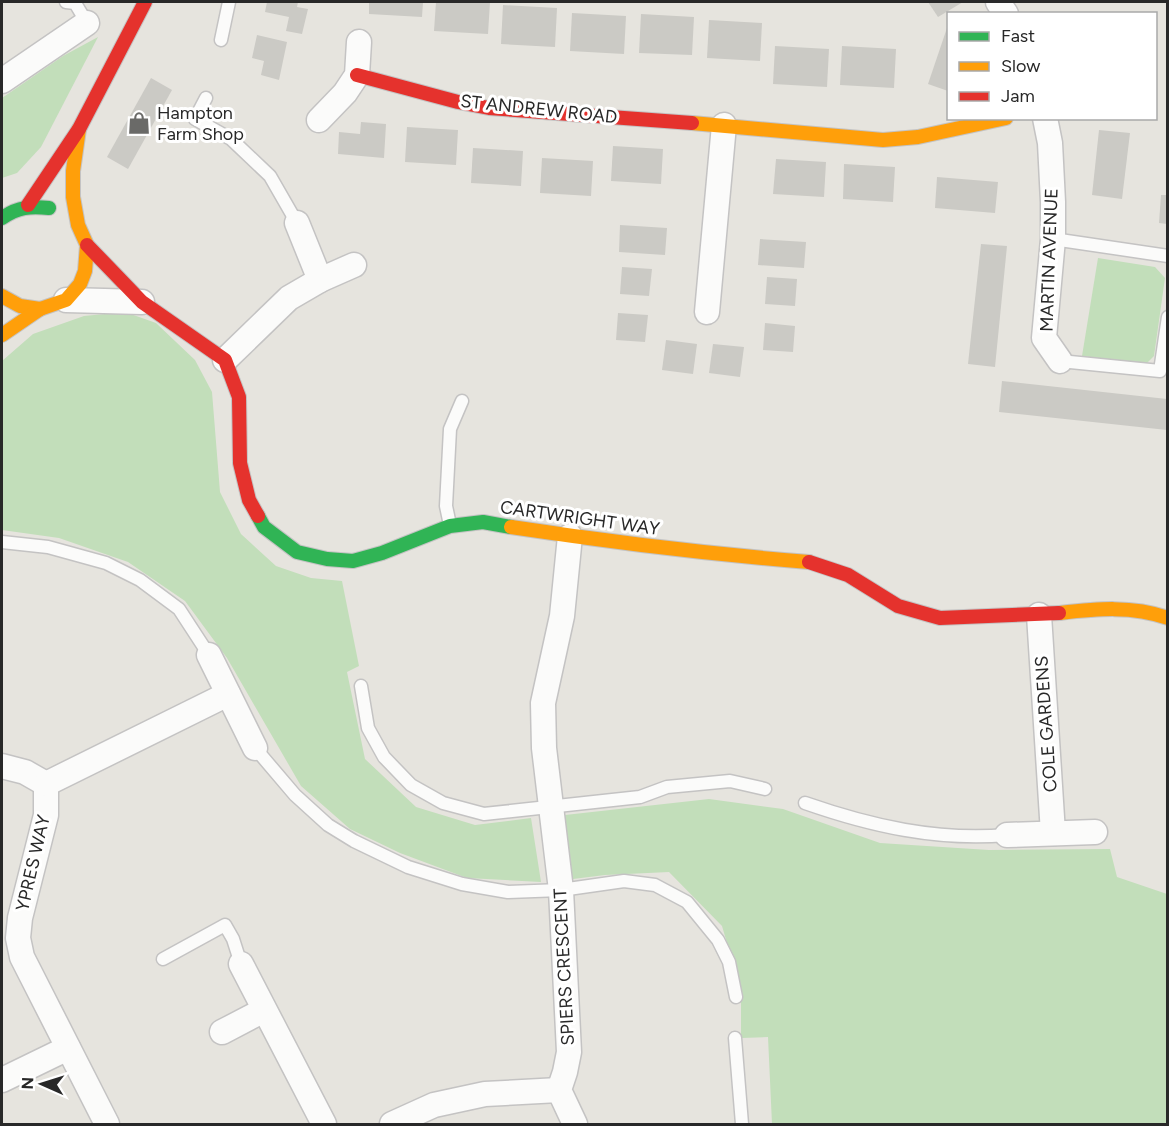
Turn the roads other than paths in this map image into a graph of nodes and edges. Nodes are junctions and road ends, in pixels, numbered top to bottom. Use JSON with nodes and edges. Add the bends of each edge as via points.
{"nodes":[{"id":1,"x":66,"y":2,"type":"edge"},
{"id":2,"x":145,"y":2,"type":"edge"},
{"id":3,"x":229,"y":2,"type":"edge"},
{"id":4,"x":87,"y":22,"type":"joint"},
{"id":5,"x":221,"y":40,"type":"dead end"},
{"id":6,"x":359,"y":42,"type":"dead end"},
{"id":7,"x":357,"y":75,"type":"junction"},
{"id":8,"x":2,"y":81,"type":"edge"},
{"id":9,"x":206,"y":98,"type":"dead end"},
{"id":10,"x":319,"y":120,"type":"dead end"},
{"id":11,"x":996,"y":120,"type":"edge"},
{"id":12,"x":1045,"y":120,"type":"edge"},
{"id":13,"x":724,"y":124,"type":"junction"},
{"id":14,"x":79,"y":129,"type":"junction"},
{"id":15,"x":12,"y":209,"type":"edge"},
{"id":16,"x":297,"y":223,"type":"joint"},
{"id":17,"x":78,"y":225,"type":"junction"},
{"id":18,"x":1053,"y":239,"type":"junction"},
{"id":19,"x":87,"y":245,"type":"junction"},
{"id":20,"x":1167,"y":256,"type":"edge"},
{"id":21,"x":354,"y":265,"type":"dead end"},
{"id":22,"x":320,"y":280,"type":"junction"},
{"id":23,"x":2,"y":296,"type":"edge"},
{"id":24,"x":66,"y":300,"type":"junction"},
{"id":25,"x":142,"y":303,"type":"junction"},
{"id":26,"x":40,"y":309,"type":"junction"},
{"id":27,"x":707,"y":312,"type":"dead end"},
{"id":28,"x":1167,"y":317,"type":"edge"},
{"id":29,"x":2,"y":335,"type":"edge"},
{"id":30,"x":225,"y":360,"type":"junction"},
{"id":31,"x":1060,"y":362,"type":"joint"},
{"id":32,"x":462,"y":401,"type":"dead end"},
{"id":33,"x":450,"y":526,"type":"junction"},
{"id":34,"x":570,"y":536,"type":"junction"},
{"id":35,"x":2,"y":542,"type":"edge"},
{"id":36,"x":1039,"y":615,"type":"junction"},
{"id":37,"x":1167,"y":618,"type":"edge"},
{"id":38,"x":209,"y":656,"type":"joint"},
{"id":39,"x":361,"y":686,"type":"dead end"},
{"id":40,"x":228,"y":694,"type":"junction"},
{"id":41,"x":255,"y":748,"type":"joint"},
{"id":42,"x":2,"y":766,"type":"edge"},
{"id":43,"x":46,"y":784,"type":"junction"},
{"id":44,"x":765,"y":789,"type":"dead end"},
{"id":45,"x":805,"y":803,"type":"dead end"},
{"id":46,"x":550,"y":806,"type":"junction"},
{"id":47,"x":1095,"y":832,"type":"dead end"},
{"id":48,"x":1053,"y":833,"type":"junction"},
{"id":49,"x":1007,"y":835,"type":"joint"},
{"id":50,"x":561,"y":890,"type":"junction"},
{"id":51,"x":162,"y":959,"type":"dead end"},
{"id":52,"x":241,"y":964,"type":"joint"},
{"id":53,"x":736,"y":997,"type":"dead end"},
{"id":54,"x":264,"y":1011,"type":"junction"},
{"id":55,"x":222,"y":1032,"type":"dead end"},
{"id":56,"x":735,"y":1038,"type":"dead end"},
{"id":57,"x":68,"y":1047,"type":"junction"},
{"id":58,"x":2,"y":1080,"type":"edge"},
{"id":59,"x":559,"y":1090,"type":"junction"},
{"id":60,"x":107,"y":1125,"type":"edge"},
{"id":61,"x":324,"y":1125,"type":"edge"},
{"id":62,"x":392,"y":1125,"type":"edge"},
{"id":63,"x":575,"y":1125,"type":"edge"},
{"id":64,"x":742,"y":1125,"type":"edge"}],
"edges":[{"from":1,"to":4,"type":"lane","via":[[75,3]]},
{"from":2,"to":14,"type":"street"},
{"from":3,"to":5,"type":"lane"},
{"from":4,"to":8,"type":"street"},
{"from":6,"to":7,"type":"street"},
{"from":7,"to":10,"type":"street"},
{"from":7,"to":13,"type":"street","name":"ST ANDREW ROAD","via":[[489,108]]},
{"from":9,"to":16,"type":"lane","via":[[195,119],[231,139],[270,176]]},
{"from":11,"to":13,"type":"street","name":"ST ANDREW ROAD","via":[[918,137],[883,140]]},
{"from":12,"to":18,"type":"street","name":"MARTIN AVENUE","via":[[1050,143]]},
{"from":13,"to":27,"type":"street"},
{"from":14,"to":15,"type":"street"},
{"from":14,"to":17,"type":"street","via":[[73,171]]},
{"from":15,"to":17,"type":"street","via":[[55,209]]},
{"from":16,"to":22,"type":"street"},
{"from":17,"to":19,"type":"street"},
{"from":18,"to":20,"type":"lane"},
{"from":18,"to":31,"type":"street","name":"MARTIN AVENUE","via":[[1044,338]]},
{"from":19,"to":24,"type":"street","via":[[85,271]]},
{"from":19,"to":25,"type":"street"},
{"from":21,"to":22,"type":"street"},
{"from":22,"to":30,"type":"street","via":[[289,298]]},
{"from":23,"to":26,"type":"street","via":[[22,308]]},
{"from":24,"to":25,"type":"street"},
{"from":24,"to":26,"type":"street"},
{"from":25,"to":30,"type":"street"},
{"from":26,"to":29,"type":"street"},
{"from":28,"to":31,"type":"lane","via":[[1160,371]]},
{"from":30,"to":33,"type":"street","name":"CARTWRIGHT WAY","via":[[239,398],[240,463],[249,500],[264,527],[297,552],[327,560],[353,561]]},
{"from":32,"to":33,"type":"lane","via":[[450,429],[446,506]]},
{"from":33,"to":34,"type":"street","name":"CARTWRIGHT WAY","via":[[483,522]]},
{"from":34,"to":36,"type":"street","name":"CARTWRIGHT WAY","via":[[812,562],[848,575],[898,606],[940,618]]},
{"from":34,"to":46,"type":"street","name":"SPIERS CRESCENT","via":[[562,616],[543,703]]},
{"from":35,"to":38,"type":"lane","via":[[48,547],[106,563],[140,580],[179,609]]},
{"from":36,"to":37,"type":"street","name":"CARTWRIGHT WAY","via":[[1105,608],[1148,611]]},
{"from":36,"to":48,"type":"street","name":"COLE GARDENS"},
{"from":38,"to":40,"type":"street"},
{"from":39,"to":46,"type":"lane","via":[[368,728],[384,757],[411,785],[443,803],[484,814]]},
{"from":40,"to":41,"type":"street"},
{"from":40,"to":43,"type":"street"},
{"from":41,"to":50,"type":"lane","via":[[295,795],[328,825],[408,867],[462,884],[508,892]]},
{"from":42,"to":43,"type":"street","via":[[25,772]]},
{"from":43,"to":57,"type":"street","name":"YPRES WAY","via":[[46,815],[18,938],[22,957]]},
{"from":44,"to":46,"type":"lane","via":[[730,781],[667,787],[640,797]]},
{"from":45,"to":49,"type":"lane","via":[[844,817],[920,834]]},
{"from":46,"to":50,"type":"street","name":"SPIERS CRESCENT"},
{"from":47,"to":48,"type":"street"},
{"from":48,"to":49,"type":"street"},
{"from":50,"to":53,"type":"lane","via":[[624,881],[655,885],[687,902],[718,940],[729,962]]},
{"from":50,"to":59,"type":"street","name":"SPIERS CRESCENT","via":[[569,1052]]},
{"from":51,"to":52,"type":"lane","via":[[225,925]]},
{"from":52,"to":54,"type":"street"},
{"from":54,"to":55,"type":"street"},
{"from":54,"to":61,"type":"street"},
{"from":56,"to":64,"type":"lane"},
{"from":57,"to":58,"type":"street"},
{"from":57,"to":60,"type":"street","name":"YPRES WAY"},
{"from":59,"to":62,"type":"street","via":[[485,1094],[434,1105]]},
{"from":59,"to":63,"type":"street"}]}
